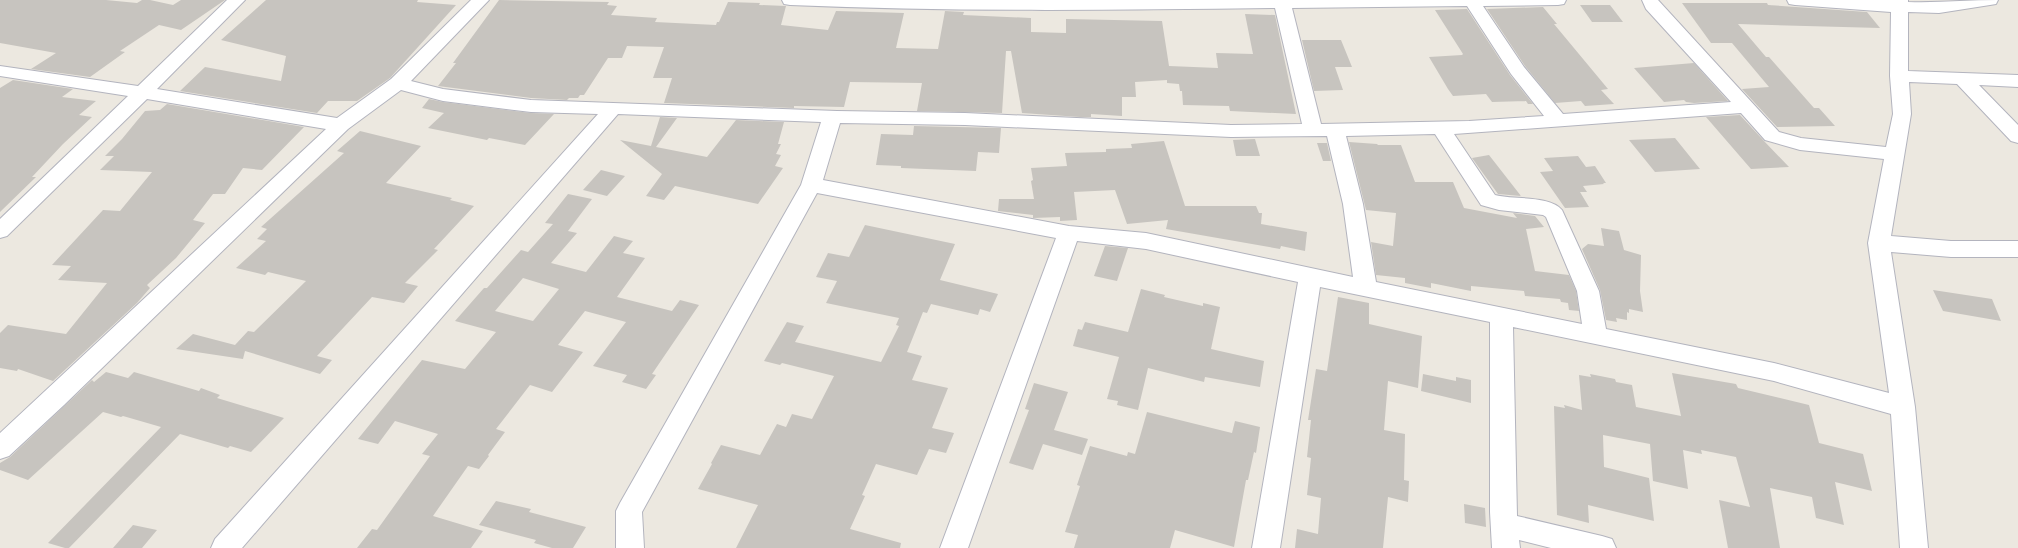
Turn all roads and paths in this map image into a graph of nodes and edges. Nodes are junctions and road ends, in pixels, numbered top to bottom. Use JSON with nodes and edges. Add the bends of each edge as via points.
{"nodes":[{"id":1,"x":236,"y":0,"type":"edge"},
{"id":2,"x":481,"y":0,"type":"edge"},
{"id":3,"x":790,"y":0,"type":"edge"},
{"id":4,"x":1558,"y":0,"type":"edge"},
{"id":5,"x":1650,"y":0,"type":"edge"},
{"id":6,"x":1795,"y":0,"type":"edge"},
{"id":7,"x":1990,"y":0,"type":"edge"},
{"id":8,"x":1471,"y":1,"type":"edge"},
{"id":9,"x":1282,"y":3,"type":"junction"},
{"id":10,"x":1900,"y":4,"type":"edge"},
{"id":11,"x":0,"y":71,"type":"edge"},
{"id":12,"x":1900,"y":76,"type":"junction"},
{"id":13,"x":1962,"y":78,"type":"junction"},
{"id":14,"x":2018,"y":82,"type":"edge"},
{"id":15,"x":398,"y":83,"type":"junction"},
{"id":16,"x":142,"y":92,"type":"junction"},
{"id":17,"x":1745,"y":107,"type":"junction"},
{"id":18,"x":613,"y":108,"type":"junction"},
{"id":19,"x":832,"y":117,"type":"junction"},
{"id":20,"x":1558,"y":121,"type":"junction"},
{"id":21,"x":341,"y":125,"type":"junction"},
{"id":22,"x":1441,"y":128,"type":"junction"},
{"id":23,"x":1313,"y":130,"type":"junction"},
{"id":24,"x":1335,"y":130,"type":"junction"},
{"id":25,"x":2018,"y":137,"type":"edge"},
{"id":26,"x":1894,"y":154,"type":"junction"},
{"id":27,"x":811,"y":185,"type":"junction"},
{"id":28,"x":2,"y":227,"type":"edge"},
{"id":29,"x":1069,"y":233,"type":"junction"},
{"id":30,"x":1878,"y":243,"type":"junction"},
{"id":31,"x":2018,"y":249,"type":"edge"},
{"id":32,"x":1310,"y":277,"type":"junction"},
{"id":33,"x":1366,"y":288,"type":"junction"},
{"id":34,"x":1501,"y":316,"type":"junction"},
{"id":35,"x":1596,"y":336,"type":"junction"},
{"id":36,"x":1903,"y":407,"type":"junction"},
{"id":37,"x":0,"y":448,"type":"edge"},
{"id":38,"x":1505,"y":536,"type":"edge"},
{"id":39,"x":225,"y":548,"type":"edge"},
{"id":40,"x":630,"y":548,"type":"edge"},
{"id":41,"x":954,"y":548,"type":"edge"},
{"id":42,"x":1266,"y":548,"type":"edge"},
{"id":43,"x":1602,"y":548,"type":"edge"},
{"id":44,"x":1914,"y":548,"type":"edge"}],
"edges":[{"from":1,"to":16,"type":"street"},
{"from":2,"to":15,"type":"street"},
{"from":3,"to":9,"type":"street","via":[[1134,5]]},
{"from":4,"to":8,"type":"street"},
{"from":5,"to":17,"type":"street"},
{"from":6,"to":10,"type":"street"},
{"from":7,"to":10,"type":"street","via":[[1939,8]]},
{"from":8,"to":9,"type":"street"},
{"from":8,"to":20,"type":"street","via":[[1517,70]]},
{"from":9,"to":23,"type":"street"},
{"from":10,"to":12,"type":"street"},
{"from":11,"to":16,"type":"street"},
{"from":12,"to":13,"type":"street"},
{"from":12,"to":26,"type":"street","via":[[1902,114]]},
{"from":13,"to":14,"type":"street"},
{"from":13,"to":25,"type":"street"},
{"from":15,"to":18,"type":"street","via":[[443,96],[524,105]]},
{"from":15,"to":21,"type":"street"},
{"from":16,"to":21,"type":"street"},
{"from":16,"to":28,"type":"street"},
{"from":17,"to":20,"type":"street"},
{"from":17,"to":26,"type":"street","via":[[1772,136],[1800,144]]},
{"from":18,"to":19,"type":"street"},
{"from":18,"to":39,"type":"street"},
{"from":19,"to":23,"type":"street","via":[[965,119],[1231,131]]},
{"from":19,"to":27,"type":"street"},
{"from":20,"to":22,"type":"street"},
{"from":21,"to":37,"type":"street"},
{"from":22,"to":24,"type":"street"},
{"from":22,"to":35,"type":"street","via":[[1488,200],[1545,208],[1556,215],[1588,291]]},
{"from":23,"to":24,"type":"street"},
{"from":24,"to":33,"type":"street","via":[[1353,204]]},
{"from":26,"to":30,"type":"street"},
{"from":27,"to":29,"type":"street"},
{"from":27,"to":40,"type":"street","via":[[629,511]]},
{"from":29,"to":32,"type":"street","via":[[1146,241]]},
{"from":29,"to":41,"type":"street"},
{"from":30,"to":31,"type":"street","via":[[1951,249]]},
{"from":30,"to":36,"type":"street"},
{"from":32,"to":33,"type":"street"},
{"from":32,"to":42,"type":"street"},
{"from":33,"to":34,"type":"street"},
{"from":34,"to":35,"type":"street"},
{"from":34,"to":38,"type":"street"},
{"from":35,"to":36,"type":"street","via":[[1774,372]]},
{"from":36,"to":44,"type":"street"},
{"from":38,"to":43,"type":"street"}]}
